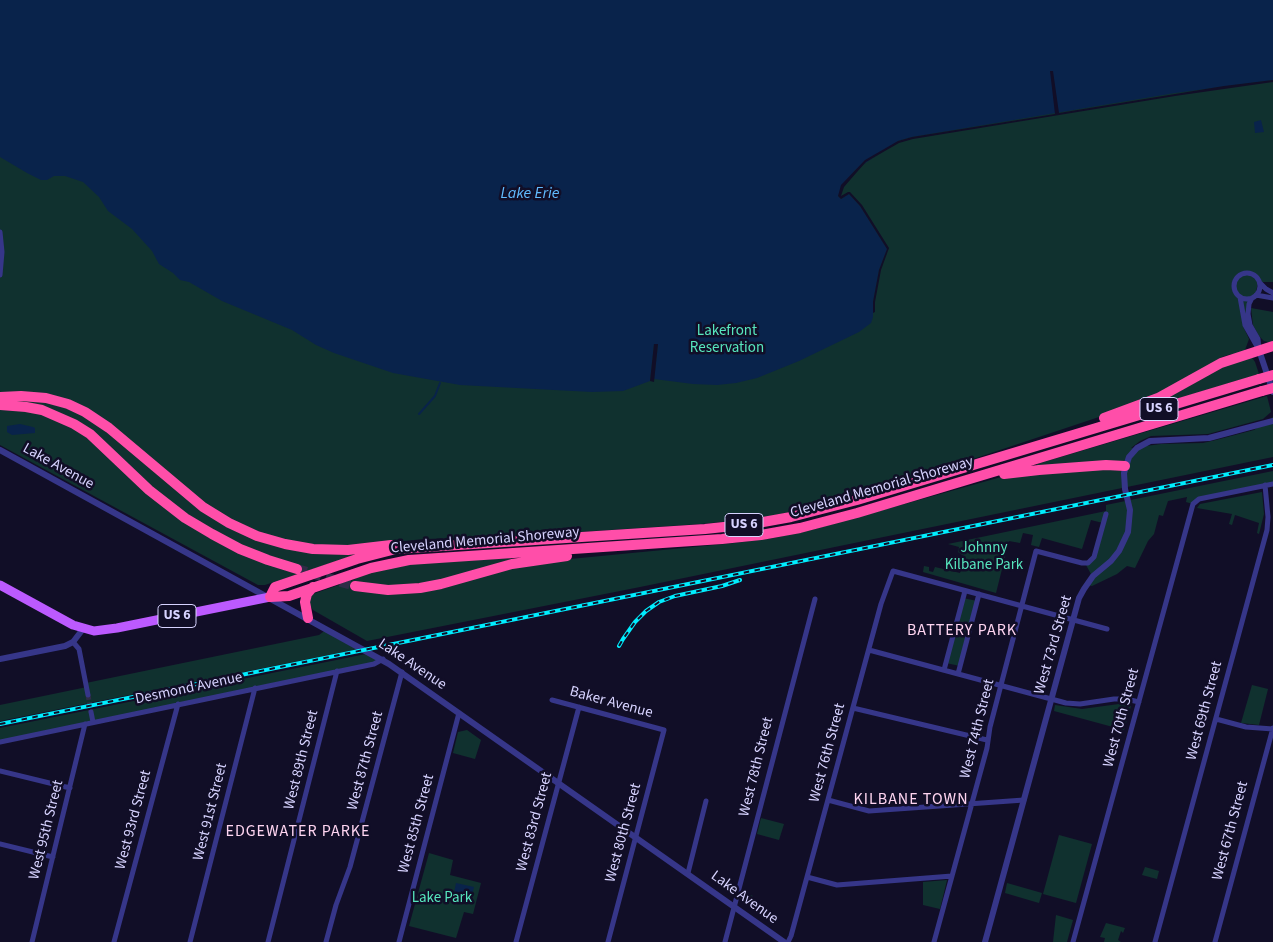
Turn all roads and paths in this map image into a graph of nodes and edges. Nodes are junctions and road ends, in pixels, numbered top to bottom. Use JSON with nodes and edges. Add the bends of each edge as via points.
{"nodes":[{"id":1,"x":0,"y":232,"type":"edge"},
{"id":2,"x":0,"y":275,"type":"edge"},
{"id":3,"x":1259,"y":282,"type":"junction"},
{"id":4,"x":1273,"y":293,"type":"edge"},
{"id":5,"x":1254,"y":296,"type":"junction"},
{"id":6,"x":1240,"y":297,"type":"junction"},
{"id":7,"x":1273,"y":298,"type":"edge"},
{"id":8,"x":1273,"y":346,"type":"edge"},
{"id":9,"x":1259,"y":350,"type":"junction"},
{"id":10,"x":1273,"y":375,"type":"edge"},
{"id":11,"x":1273,"y":388,"type":"edge"},
{"id":12,"x":1273,"y":392,"type":"edge"},
{"id":13,"x":0,"y":397,"type":"edge"},
{"id":14,"x":0,"y":405,"type":"edge"},
{"id":15,"x":1273,"y":421,"type":"edge"},
{"id":16,"x":1059,"y":439,"type":"junction"},
{"id":17,"x":0,"y":450,"type":"edge"},
{"id":18,"x":1125,"y":466,"type":"junction"},
{"id":19,"x":957,"y":483,"type":"junction"},
{"id":20,"x":1273,"y":484,"type":"edge"},
{"id":21,"x":1265,"y":486,"type":"junction"},
{"id":22,"x":1106,"y":514,"type":"dead end"},
{"id":23,"x":424,"y":546,"type":"junction"},
{"id":24,"x":632,"y":546,"type":"junction"},
{"id":25,"x":297,"y":569,"type":"tunnel mouth"},
{"id":26,"x":0,"y":585,"type":"edge"},
{"id":27,"x":355,"y":586,"type":"tunnel mouth"},
{"id":28,"x":313,"y":587,"type":"junction"},
{"id":29,"x":965,"y":591,"type":"junction"},
{"id":30,"x":979,"y":594,"type":"junction"},
{"id":31,"x":270,"y":597,"type":"junction"},
{"id":32,"x":815,"y":599,"type":"dead end"},
{"id":33,"x":1022,"y":606,"type":"junction"},
{"id":34,"x":308,"y":618,"type":"junction"},
{"id":35,"x":1073,"y":620,"type":"junction"},
{"id":36,"x":83,"y":629,"type":"junction"},
{"id":37,"x":1107,"y":630,"type":"dead end"},
{"id":38,"x":73,"y":642,"type":"junction"},
{"id":39,"x":869,"y":650,"type":"junction"},
{"id":40,"x":0,"y":659,"type":"edge"},
{"id":41,"x":383,"y":660,"type":"junction"},
{"id":42,"x":944,"y":670,"type":"junction"},
{"id":43,"x":338,"y":671,"type":"junction"},
{"id":44,"x":402,"y":672,"type":"junction"},
{"id":45,"x":958,"y":674,"type":"junction"},
{"id":46,"x":1001,"y":685,"type":"junction"},
{"id":47,"x":255,"y":688,"type":"junction"},
{"id":48,"x":88,"y":695,"type":"tunnel mouth"},
{"id":49,"x":1051,"y":699,"type":"junction"},
{"id":50,"x":552,"y":700,"type":"dead end"},
{"id":51,"x":1139,"y":702,"type":"junction"},
{"id":52,"x":178,"y":704,"type":"junction"},
{"id":53,"x":579,"y":708,"type":"junction"},
{"id":54,"x":853,"y":708,"type":"junction"},
{"id":55,"x":91,"y":712,"type":"tunnel mouth"},
{"id":56,"x":459,"y":713,"type":"junction"},
{"id":57,"x":1216,"y":719,"type":"junction"},
{"id":58,"x":93,"y":722,"type":"junction"},
{"id":59,"x":85,"y":724,"type":"junction"},
{"id":60,"x":1273,"y":728,"type":"edge"},
{"id":61,"x":664,"y":730,"type":"joint"},
{"id":62,"x":988,"y":740,"type":"junction"},
{"id":63,"x":0,"y":742,"type":"edge"},
{"id":64,"x":0,"y":771,"type":"edge"},
{"id":65,"x":559,"y":782,"type":"junction"},
{"id":66,"x":70,"y":788,"type":"junction"},
{"id":67,"x":828,"y":800,"type":"junction"},
{"id":68,"x":1024,"y":800,"type":"junction"},
{"id":69,"x":706,"y":802,"type":"dead end"},
{"id":70,"x":972,"y":804,"type":"junction"},
{"id":71,"x":636,"y":837,"type":"junction"},
{"id":72,"x":0,"y":844,"type":"edge"},
{"id":73,"x":53,"y":857,"type":"junction"},
{"id":74,"x":688,"y":873,"type":"junction"},
{"id":75,"x":807,"y":876,"type":"junction"},
{"id":76,"x":952,"y":876,"type":"junction"},
{"id":77,"x":734,"y":906,"type":"junction"},
{"id":78,"x":32,"y":942,"type":"edge"},
{"id":79,"x":114,"y":942,"type":"edge"},
{"id":80,"x":190,"y":942,"type":"edge"},
{"id":81,"x":268,"y":942,"type":"edge"},
{"id":82,"x":326,"y":942,"type":"edge"},
{"id":83,"x":399,"y":942,"type":"edge"},
{"id":84,"x":516,"y":942,"type":"edge"},
{"id":85,"x":608,"y":942,"type":"edge"},
{"id":86,"x":725,"y":942,"type":"edge"},
{"id":87,"x":786,"y":942,"type":"edge"},
{"id":88,"x":934,"y":942,"type":"edge"},
{"id":89,"x":984,"y":942,"type":"edge"},
{"id":90,"x":1073,"y":942,"type":"edge"},
{"id":91,"x":1155,"y":942,"type":"edge"},
{"id":92,"x":1214,"y":942,"type":"edge"}],
"edges":[{"from":1,"to":2,"type":"street"},
{"from":3,"to":4,"type":"street"},
{"from":3,"to":5,"type":"street","via":[[1260,288]]},
{"from":3,"to":6,"type":"street","via":[[1252,274],[1238,276],[1234,287]]},
{"from":5,"to":6,"type":"street"},
{"from":5,"to":7,"type":"street"},
{"from":5,"to":9,"type":"street","via":[[1248,314]]},
{"from":6,"to":9,"type":"street","via":[[1245,325]]},
{"from":8,"to":9,"type":"highway"},
{"from":9,"to":12,"type":"street"},
{"from":9,"to":16,"type":"highway","via":[[1221,363],[1158,398],[1087,424]]},
{"from":10,"to":16,"type":"highway","name":"Cleveland Memorial Shoreway","number":"US 6","bridge":true},
{"from":11,"to":19,"type":"highway","name":"Cleveland Memorial Shoreway","number":"US 6","bridge":true},
{"from":13,"to":23,"type":"highway","via":[[46,398],[85,412],[203,507],[256,536],[322,550]]},
{"from":14,"to":25,"type":"highway","via":[[42,410],[74,424],[96,439],[156,495],[190,521],[240,549]]},
{"from":15,"to":18,"type":"street","via":[[1209,438],[1150,441],[1134,451]]},
{"from":16,"to":23,"type":"highway","name":"Cleveland Memorial Shoreway","number":"US 6","via":[[848,502],[772,520],[705,529]]},
{"from":17,"to":31,"type":"street","name":"Lake Avenue"},
{"from":18,"to":19,"type":"highway","via":[[1031,470]]},
{"from":18,"to":35,"type":"street","name":"West 73rd Street","via":[[1124,481],[1130,515],[1126,537],[1116,556],[1086,585]]},
{"from":19,"to":24,"type":"highway","name":"Cleveland Memorial Shoreway","number":"US 6","via":[[790,530],[727,539]]},
{"from":20,"to":21,"type":"street"},
{"from":21,"to":51,"type":"street","name":"West 70th Street","via":[[1199,499],[1193,504]]},
{"from":21,"to":57,"type":"street","name":"West 69th Street","via":[[1268,530]]},
{"from":22,"to":33,"type":"street","name":"West 74th Street","via":[[1094,557],[1088,563],[1036,551]]},
{"from":23,"to":31,"type":"highway","name":"Cleveland Memorial Shoreway","number":"US 6","via":[[357,559],[275,587]]},
{"from":24,"to":27,"type":"highway","via":[[520,562],[420,588],[388,590]]},
{"from":24,"to":28,"type":"highway","name":"Cleveland Memorial Shoreway","number":"US 6","via":[[409,560],[371,568]]},
{"from":26,"to":36,"type":"main road","number":"US 6"},
{"from":28,"to":31,"type":"highway","name":"Cleveland Memorial Shoreway","number":"US 6","via":[[289,596]]},
{"from":28,"to":34,"type":"highway","via":[[305,602]]},
{"from":29,"to":30,"type":"street"},
{"from":29,"to":39,"type":"street","name":"West 76th Street","via":[[893,571]]},
{"from":29,"to":42,"type":"street"},
{"from":30,"to":33,"type":"street"},
{"from":30,"to":45,"type":"street"},
{"from":31,"to":34,"type":"street","name":"Lake Avenue"},
{"from":31,"to":36,"type":"main road","number":"US 6","via":[[117,628]]},
{"from":32,"to":77,"type":"street","name":"West 78th Street"},
{"from":33,"to":35,"type":"street"},
{"from":33,"to":46,"type":"street","name":"West 74th Street"},
{"from":34,"to":41,"type":"street","name":"Lake Avenue"},
{"from":35,"to":37,"type":"street"},
{"from":35,"to":49,"type":"street","name":"West 73rd Street"},
{"from":36,"to":38,"type":"street"},
{"from":38,"to":40,"type":"street"},
{"from":38,"to":48,"type":"street","via":[[78,649]]},
{"from":39,"to":42,"type":"street"},
{"from":39,"to":54,"type":"street","name":"West 76th Street"},
{"from":41,"to":43,"type":"street","name":"Desmond Avenue"},
{"from":41,"to":44,"type":"street","name":"Lake Avenue"},
{"from":42,"to":45,"type":"street"},
{"from":43,"to":47,"type":"street","name":"Desmond Avenue"},
{"from":43,"to":81,"type":"street","name":"West 89th Street"},
{"from":44,"to":56,"type":"street","name":"Lake Avenue"},
{"from":44,"to":82,"type":"street","name":"West 87th Street","via":[[350,867]]},
{"from":45,"to":46,"type":"street"},
{"from":46,"to":49,"type":"street"},
{"from":46,"to":62,"type":"street","name":"West 74th Street"},
{"from":47,"to":52,"type":"street","name":"Desmond Avenue"},
{"from":47,"to":80,"type":"street","name":"West 91st Street"},
{"from":49,"to":51,"type":"street","via":[[1074,704],[1114,699]]},
{"from":49,"to":68,"type":"street","name":"West 73rd Street"},
{"from":50,"to":53,"type":"street","name":"Baker Avenue"},
{"from":51,"to":90,"type":"street","name":"West 70th Street"},
{"from":52,"to":58,"type":"street","name":"Desmond Avenue"},
{"from":52,"to":79,"type":"street","name":"West 93rd Street"},
{"from":53,"to":61,"type":"street","name":"Baker Avenue"},
{"from":53,"to":65,"type":"street","name":"West 83rd Street"},
{"from":54,"to":62,"type":"street"},
{"from":54,"to":67,"type":"street","name":"West 76th Street"},
{"from":55,"to":58,"type":"street"},
{"from":56,"to":65,"type":"street","name":"Lake Avenue"},
{"from":56,"to":83,"type":"street","name":"West 85th Street"},
{"from":57,"to":60,"type":"street","via":[[1246,727]]},
{"from":57,"to":91,"type":"street","name":"West 69th Street"},
{"from":58,"to":59,"type":"street","name":"Desmond Avenue"},
{"from":59,"to":63,"type":"street","name":"Desmond Avenue"},
{"from":59,"to":66,"type":"street","name":"West 95th Street"},
{"from":60,"to":92,"type":"street","name":"West 67th Street"},
{"from":61,"to":71,"type":"street","name":"West 80th Street"},
{"from":62,"to":70,"type":"street","name":"West 74th Street"},
{"from":64,"to":66,"type":"street"},
{"from":65,"to":71,"type":"street","name":"Lake Avenue"},
{"from":65,"to":84,"type":"street","name":"West 83rd Street"},
{"from":66,"to":73,"type":"street","name":"West 95th Street"},
{"from":67,"to":70,"type":"street","via":[[869,811]]},
{"from":67,"to":75,"type":"street","name":"West 76th Street"},
{"from":68,"to":70,"type":"street"},
{"from":68,"to":89,"type":"street","name":"West 73rd Street"},
{"from":69,"to":74,"type":"street"},
{"from":70,"to":76,"type":"street","name":"West 74th Street"},
{"from":71,"to":74,"type":"street","name":"Lake Avenue"},
{"from":71,"to":85,"type":"street","name":"West 80th Street"},
{"from":72,"to":73,"type":"street"},
{"from":73,"to":78,"type":"street","name":"West 95th Street"},
{"from":74,"to":77,"type":"street","name":"Lake Avenue"},
{"from":75,"to":76,"type":"street","via":[[837,885]]},
{"from":75,"to":87,"type":"street","name":"West 76th Street","via":[[791,936]]},
{"from":76,"to":88,"type":"street","name":"West 74th Street"},
{"from":77,"to":86,"type":"street","name":"West 78th Street"},
{"from":77,"to":87,"type":"street","name":"Lake Avenue"}]}
